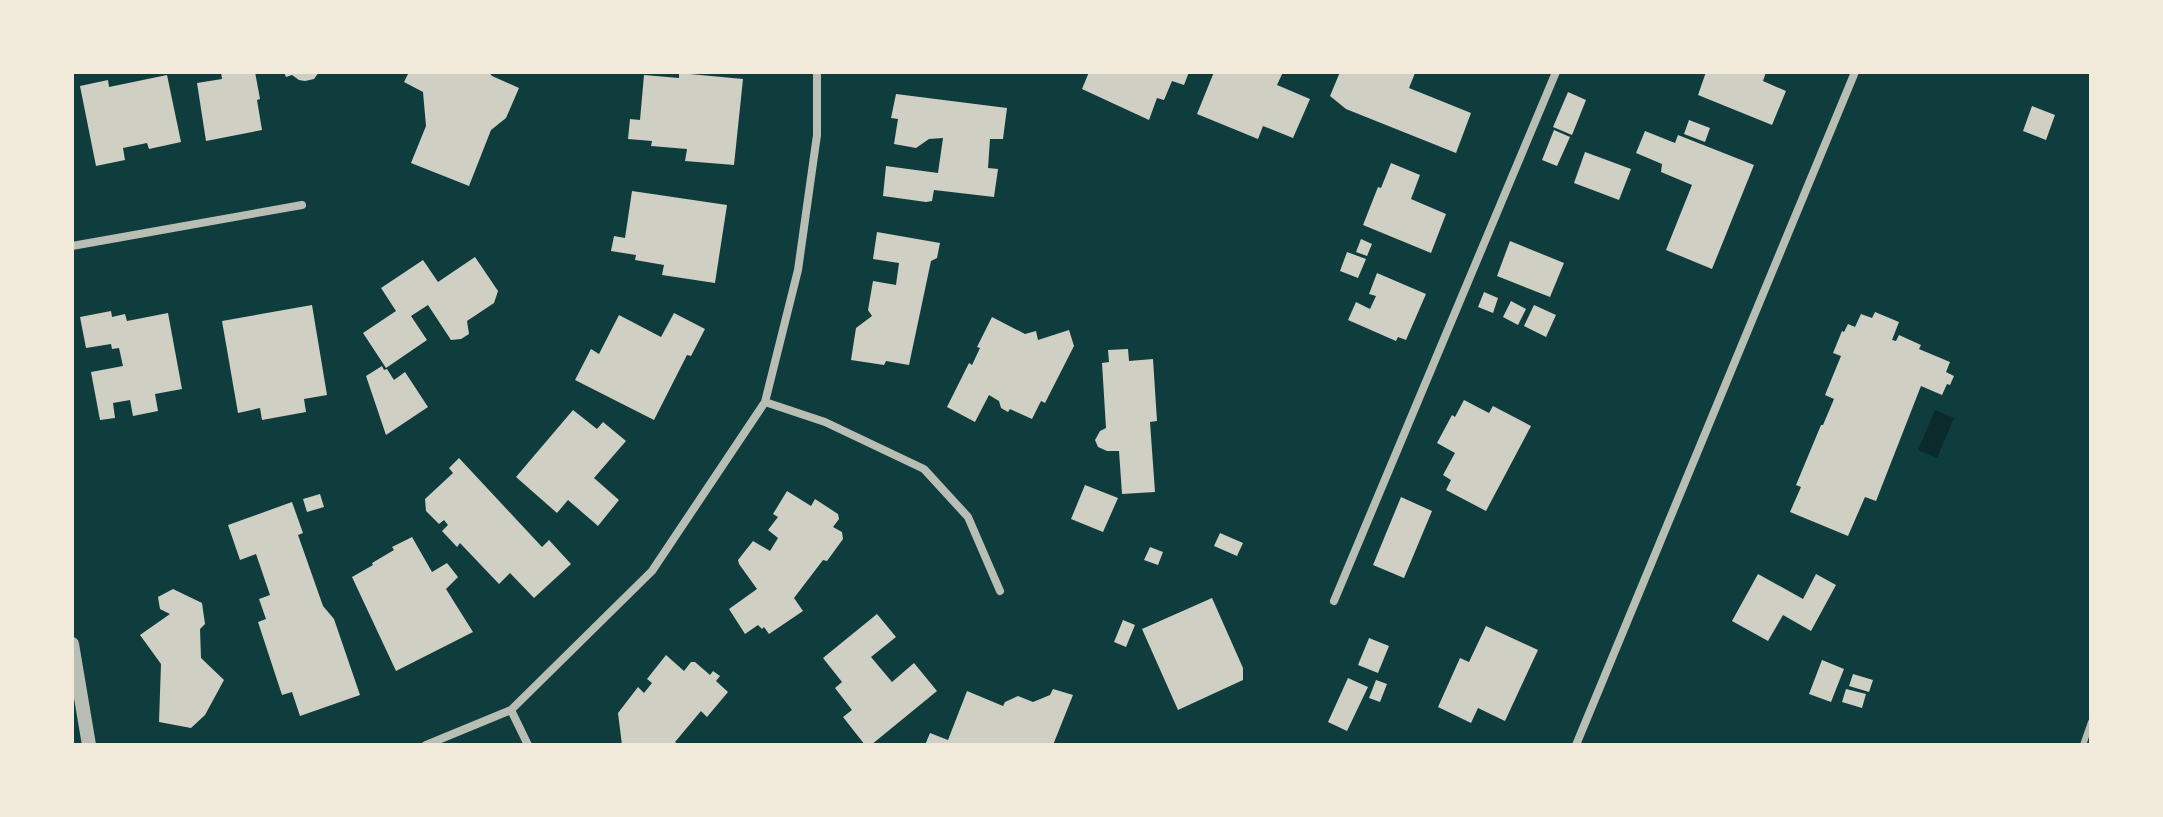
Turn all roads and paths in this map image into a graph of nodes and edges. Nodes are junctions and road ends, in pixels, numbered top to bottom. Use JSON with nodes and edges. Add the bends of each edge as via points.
{"nodes":[{"id":1,"x":817,"y":72,"type":"edge"},
{"id":2,"x":1556,"y":72,"type":"edge"},
{"id":3,"x":1855,"y":72,"type":"edge"},
{"id":4,"x":302,"y":205,"type":"dead end"},
{"id":5,"x":72,"y":246,"type":"edge"},
{"id":6,"x":765,"y":402,"type":"junction"},
{"id":7,"x":1000,"y":591,"type":"dead end"},
{"id":8,"x":1334,"y":601,"type":"dead end"},
{"id":9,"x":72,"y":644,"type":"edge"},
{"id":10,"x":511,"y":710,"type":"junction"},
{"id":11,"x":2091,"y":722,"type":"edge"},
{"id":12,"x":89,"y":745,"type":"edge"},
{"id":13,"x":426,"y":745,"type":"edge"},
{"id":14,"x":528,"y":745,"type":"edge"},
{"id":15,"x":1576,"y":745,"type":"edge"},
{"id":16,"x":2083,"y":745,"type":"edge"}],
"edges":[{"from":1,"to":6,"type":"street","via":[[817,135],[798,270]]},
{"from":2,"to":8,"type":"street"},
{"from":3,"to":15,"type":"street"},
{"from":4,"to":5,"type":"street"},
{"from":6,"to":7,"type":"street","via":[[825,422],[924,469],[968,517]]},
{"from":6,"to":10,"type":"street","via":[[652,571]]},
{"from":9,"to":12,"type":"street"},
{"from":10,"to":13,"type":"street"},
{"from":10,"to":14,"type":"street"},
{"from":11,"to":16,"type":"lane"}]}
